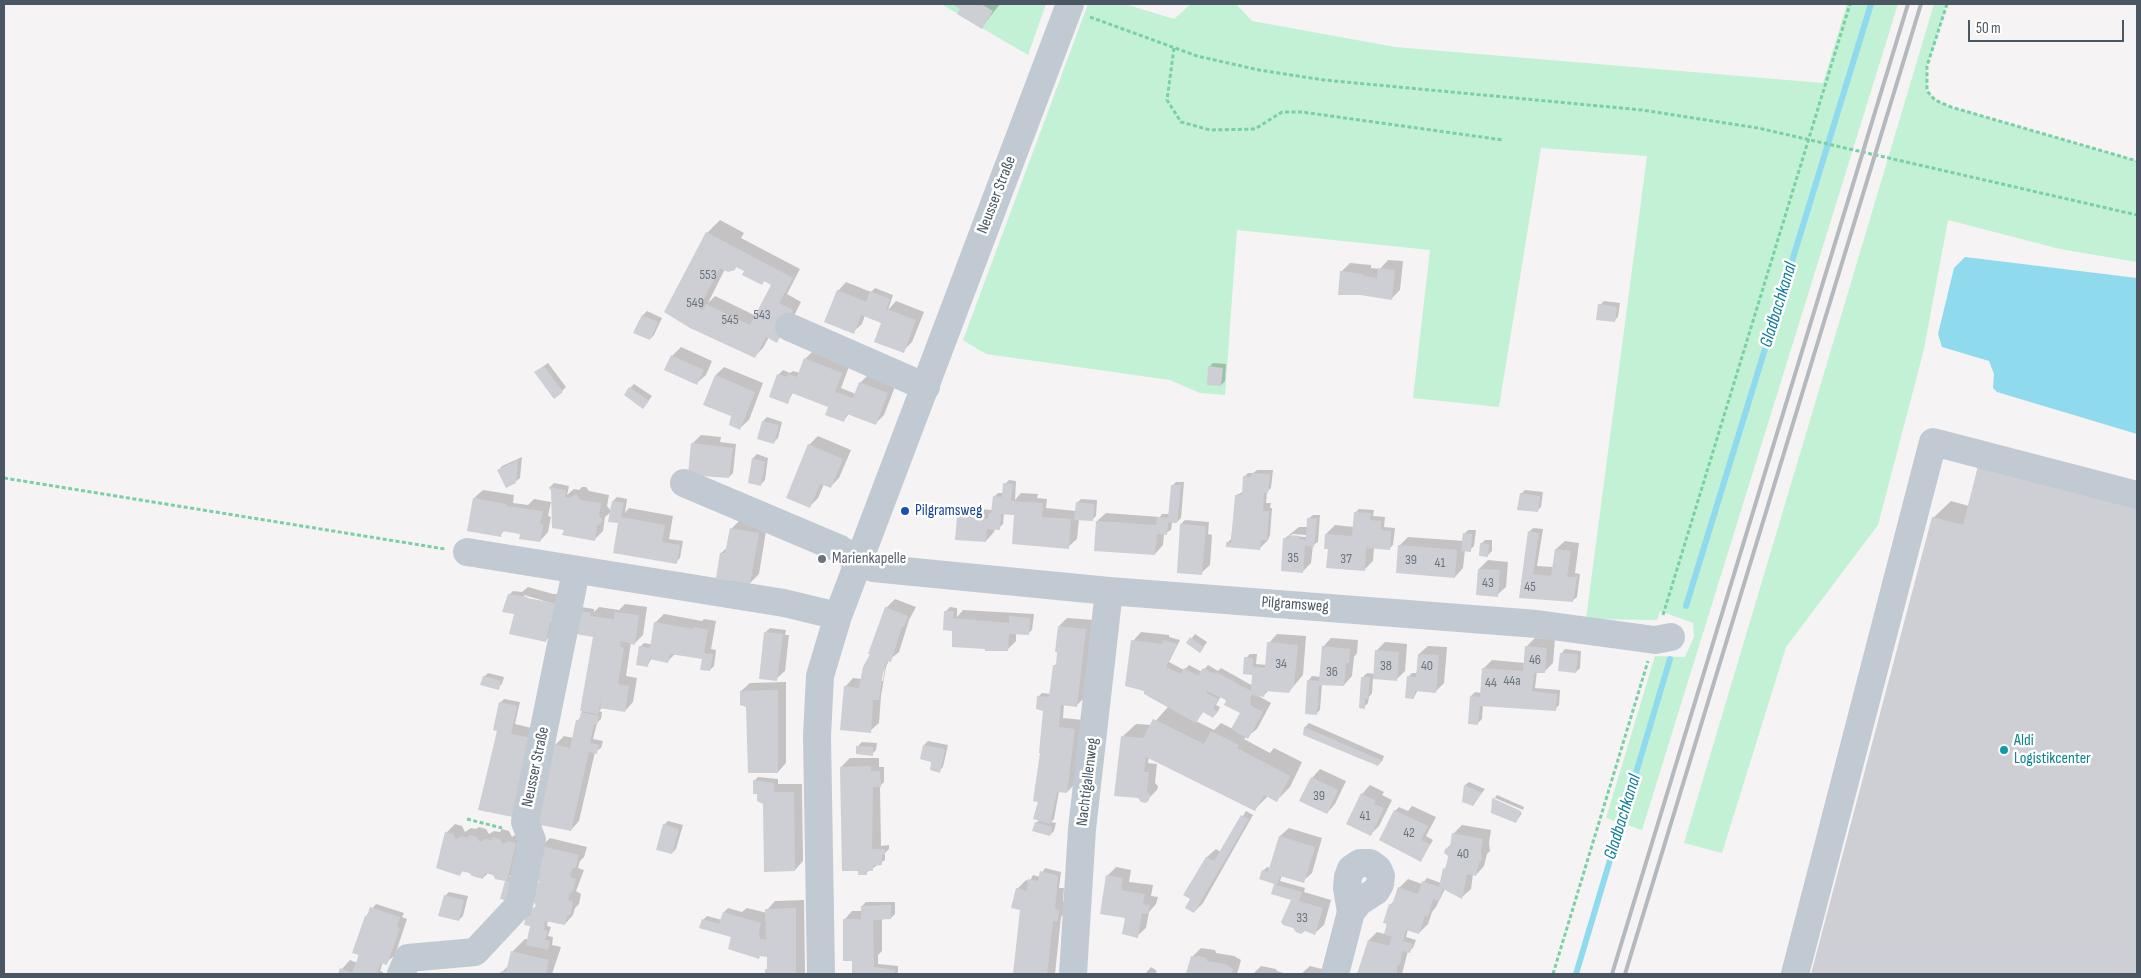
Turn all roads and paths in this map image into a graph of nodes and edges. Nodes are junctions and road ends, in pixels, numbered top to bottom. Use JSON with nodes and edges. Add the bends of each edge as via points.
{"nodes":[{"id":1,"x":1850,"y":4,"type":"edge"},
{"id":2,"x":1947,"y":4,"type":"edge"},
{"id":3,"x":1079,"y":10,"type":"edge"},
{"id":4,"x":1174,"y":48,"type":"junction"},
{"id":5,"x":1502,"y":140,"type":"dead end"},
{"id":6,"x":2137,"y":161,"type":"edge"},
{"id":7,"x":2137,"y":215,"type":"edge"},
{"id":8,"x":789,"y":328,"type":"dead end"},
{"id":9,"x":926,"y":387,"type":"junction"},
{"id":10,"x":4,"y":478,"type":"edge"},
{"id":11,"x":684,"y":483,"type":"dead end"},
{"id":12,"x":2137,"y":495,"type":"edge"},
{"id":13,"x":467,"y":552,"type":"joint"},
{"id":14,"x":859,"y":562,"type":"junction"},
{"id":15,"x":576,"y":571,"type":"junction"},
{"id":16,"x":1109,"y":591,"type":"junction"},
{"id":17,"x":838,"y":616,"type":"junction"},
{"id":18,"x":1663,"y":638,"type":"junction"},
{"id":19,"x":467,"y":818,"type":"dead end"},
{"id":20,"x":527,"y":828,"type":"junction"},
{"id":21,"x":1351,"y":912,"type":"dead end"},
{"id":22,"x":401,"y":974,"type":"edge"},
{"id":23,"x":821,"y":974,"type":"edge"},
{"id":24,"x":1073,"y":974,"type":"edge"},
{"id":25,"x":1335,"y":974,"type":"edge"},
{"id":26,"x":1553,"y":974,"type":"edge"},
{"id":27,"x":1795,"y":974,"type":"edge"}],
"edges":[{"from":1,"to":18,"type":"path"},
{"from":2,"to":6,"type":"path","via":[[1927,66],[1927,91],[1935,100]]},
{"from":3,"to":4,"type":"path"},
{"from":3,"to":9,"type":"street","name":"Neusser Straße"},
{"from":4,"to":5,"type":"path","via":[[1167,100],[1181,122],[1210,130],[1255,129],[1282,112],[1302,112]]},
{"from":4,"to":7,"type":"path","via":[[1259,70],[1324,80],[1642,110],[1758,128]]},
{"from":8,"to":9,"type":"street"},
{"from":9,"to":14,"type":"street","name":"Neusser Straße"},
{"from":10,"to":13,"type":"path"},
{"from":11,"to":14,"type":"street","name":"Pilgramsweg","via":[[840,549]]},
{"from":12,"to":27,"type":"street","via":[[1934,442]]},
{"from":13,"to":15,"type":"street"},
{"from":14,"to":16,"type":"street","name":"Pilgramsweg","via":[[873,568]]},
{"from":14,"to":17,"type":"street","name":"Neusser Straße"},
{"from":15,"to":17,"type":"street","via":[[784,603]]},
{"from":15,"to":20,"type":"street","name":"Neusser Straße"},
{"from":16,"to":18,"type":"street","name":"Pilgramsweg","via":[[1536,624]]},
{"from":16,"to":24,"type":"street","name":"Nachtigallenweg","via":[[1082,829]]},
{"from":17,"to":23,"type":"street","name":"Neusser Straße","via":[[820,676],[817,736]]},
{"from":18,"to":26,"type":"path"},
{"from":19,"to":20,"type":"path"},
{"from":20,"to":22,"type":"street","name":"Neusser Straße","via":[[532,840],[519,905],[475,952],[408,958]]},
{"from":21,"to":25,"type":"street"}]}
